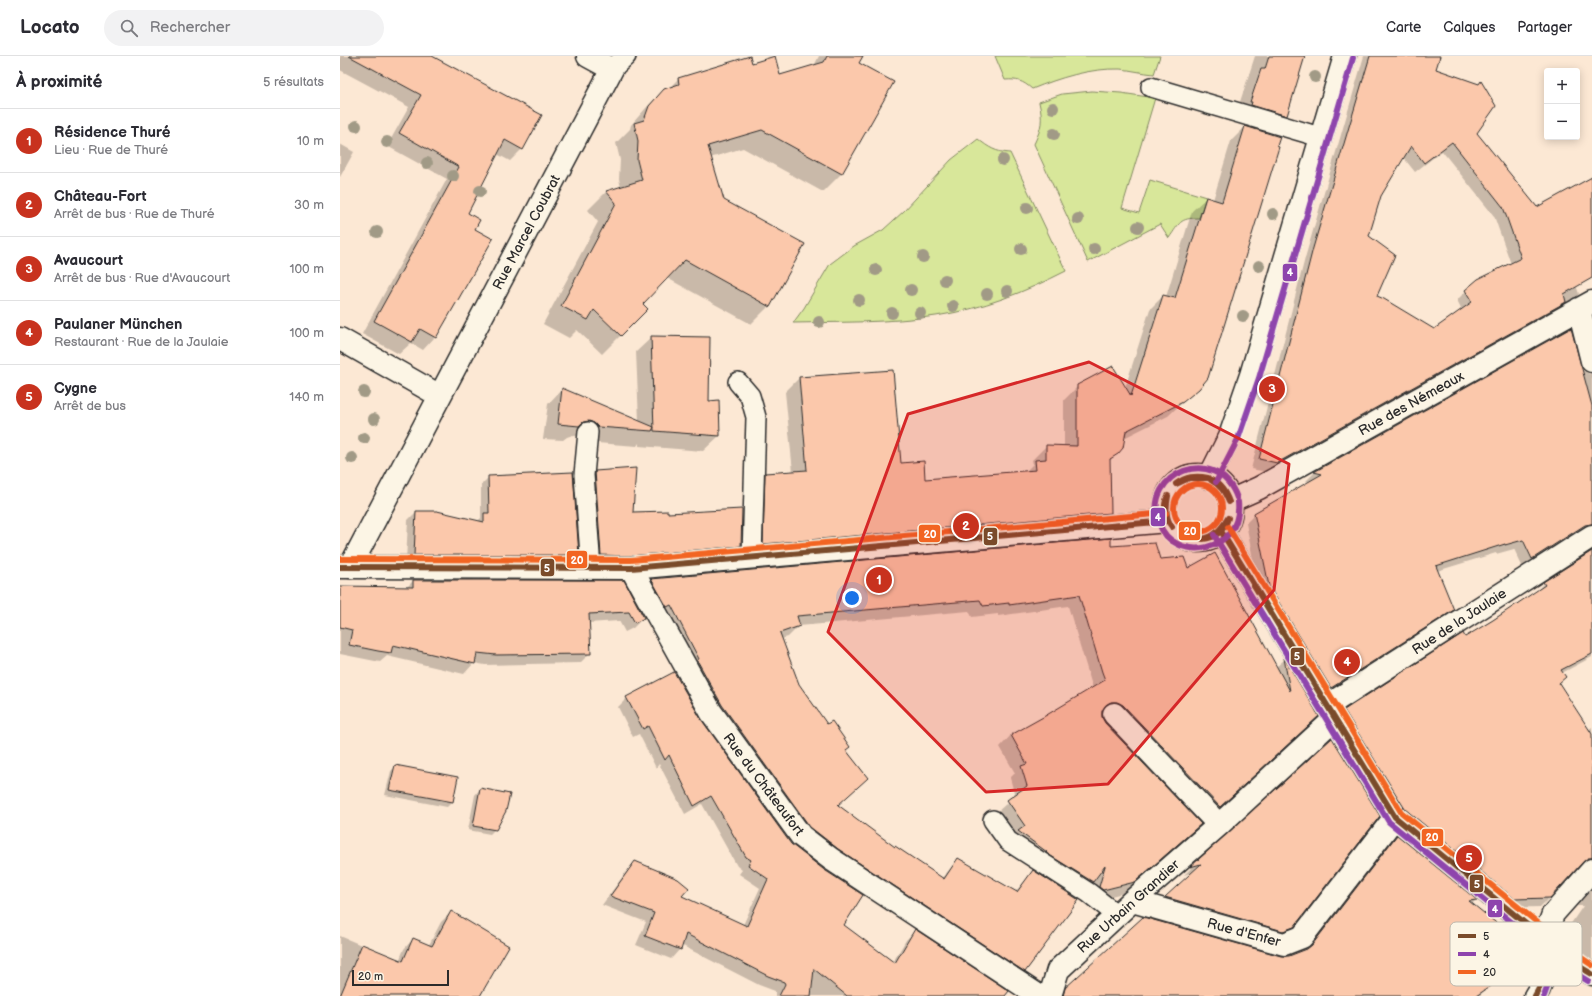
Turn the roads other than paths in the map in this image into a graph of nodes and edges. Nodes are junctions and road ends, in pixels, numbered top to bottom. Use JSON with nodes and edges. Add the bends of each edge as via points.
{"nodes":[{"id":1,"x":588,"y":56,"type":"edge"},
{"id":2,"x":1345,"y":56,"type":"edge"},
{"id":3,"x":619,"y":60,"type":"edge"},
{"id":4,"x":1152,"y":87,"type":"dead end"},
{"id":5,"x":1320,"y":137,"type":"junction"},
{"id":6,"x":1586,"y":306,"type":"edge"},
{"id":7,"x":340,"y":339,"type":"edge"},
{"id":8,"x":1592,"y":361,"type":"edge"},
{"id":9,"x":738,"y":382,"type":"dead end"},
{"id":10,"x":440,"y":396,"type":"junction"},
{"id":11,"x":588,"y":432,"type":"dead end"},
{"id":12,"x":1209,"y":478,"type":"junction"},
{"id":13,"x":1230,"y":501,"type":"junction"},
{"id":14,"x":1167,"y":521,"type":"junction"},
{"id":15,"x":1221,"y":531,"type":"junction"},
{"id":16,"x":1592,"y":536,"type":"edge"},
{"id":17,"x":752,"y":557,"type":"junction"},
{"id":18,"x":345,"y":567,"type":"edge"},
{"id":19,"x":591,"y":568,"type":"junction"},
{"id":20,"x":631,"y":568,"type":"junction"},
{"id":21,"x":1331,"y":713,"type":"junction"},
{"id":22,"x":1114,"y":714,"type":"dead end"},
{"id":23,"x":1395,"y":818,"type":"junction"},
{"id":24,"x":993,"y":820,"type":"dead end"},
{"id":25,"x":1219,"y":825,"type":"junction"},
{"id":26,"x":1592,"y":870,"type":"edge"},
{"id":27,"x":1132,"y":901,"type":"junction"},
{"id":28,"x":1116,"y":915,"type":"junction"},
{"id":29,"x":1523,"y":922,"type":"edge"},
{"id":30,"x":1550,"y":922,"type":"edge"},
{"id":31,"x":1582,"y":968,"type":"edge"},
{"id":32,"x":1592,"y":974,"type":"edge"},
{"id":33,"x":1540,"y":986,"type":"edge"},
{"id":34,"x":1039,"y":996,"type":"edge"},
{"id":35,"x":1050,"y":996,"type":"edge"},
{"id":36,"x":1535,"y":996,"type":"edge"}],
"edges":[{"from":1,"to":3,"type":"street"},
{"from":2,"to":5,"type":"street"},
{"from":3,"to":10,"type":"street","name":"Rue Marcel Coubrat"},
{"from":4,"to":5,"type":"lane"},
{"from":5,"to":12,"type":"street","via":[[1251,375],[1230,436]]},
{"from":6,"to":8,"type":"street"},
{"from":6,"to":13,"type":"street","name":"Rue des Némeaux","via":[[1266,484]]},
{"from":7,"to":10,"type":"street"},
{"from":9,"to":17,"type":"lane","via":[[750,396],[756,417]]},
{"from":10,"to":18,"type":"street","name":"Rue Marcel Coubrat"},
{"from":11,"to":19,"type":"lane","via":[[584,475]]},
{"from":12,"to":13,"type":"street","via":[[1219,483]]},
{"from":12,"to":14,"type":"street","via":[[1188,477],[1170,490],[1166,500]]},
{"from":13,"to":15,"type":"street","via":[[1228,522]]},
{"from":14,"to":15,"type":"street","via":[[1173,530],[1192,541],[1212,538]]},
{"from":14,"to":17,"type":"street"},
{"from":15,"to":21,"type":"street"},
{"from":16,"to":21,"type":"street","name":"Rue de la Jaulaie"},
{"from":17,"to":20,"type":"street"},
{"from":18,"to":19,"type":"street"},
{"from":19,"to":20,"type":"street"},
{"from":20,"to":34,"type":"street","name":"Rue du Châteaufort","via":[[711,712],[801,836],[831,860]]},
{"from":21,"to":23,"type":"street"},
{"from":21,"to":25,"type":"street","name":"Rue Urbain Grandier"},
{"from":22,"to":25,"type":"street"},
{"from":23,"to":27,"type":"street","name":"Rue d'Enfer","via":[[1302,937],[1284,944]]},
{"from":23,"to":29,"type":"street"},
{"from":24,"to":28,"type":"lane","via":[[1008,841],[1089,893]]},
{"from":25,"to":27,"type":"street","name":"Rue Urbain Grandier"},
{"from":26,"to":30,"type":"street","via":[[1553,914]]},
{"from":27,"to":28,"type":"street","name":"Rue Urbain Grandier"},
{"from":28,"to":35,"type":"street","name":"Rue Urbain Grandier","via":[[1058,970]]},
{"from":31,"to":32,"type":"street"},
{"from":33,"to":36,"type":"street"}]}
